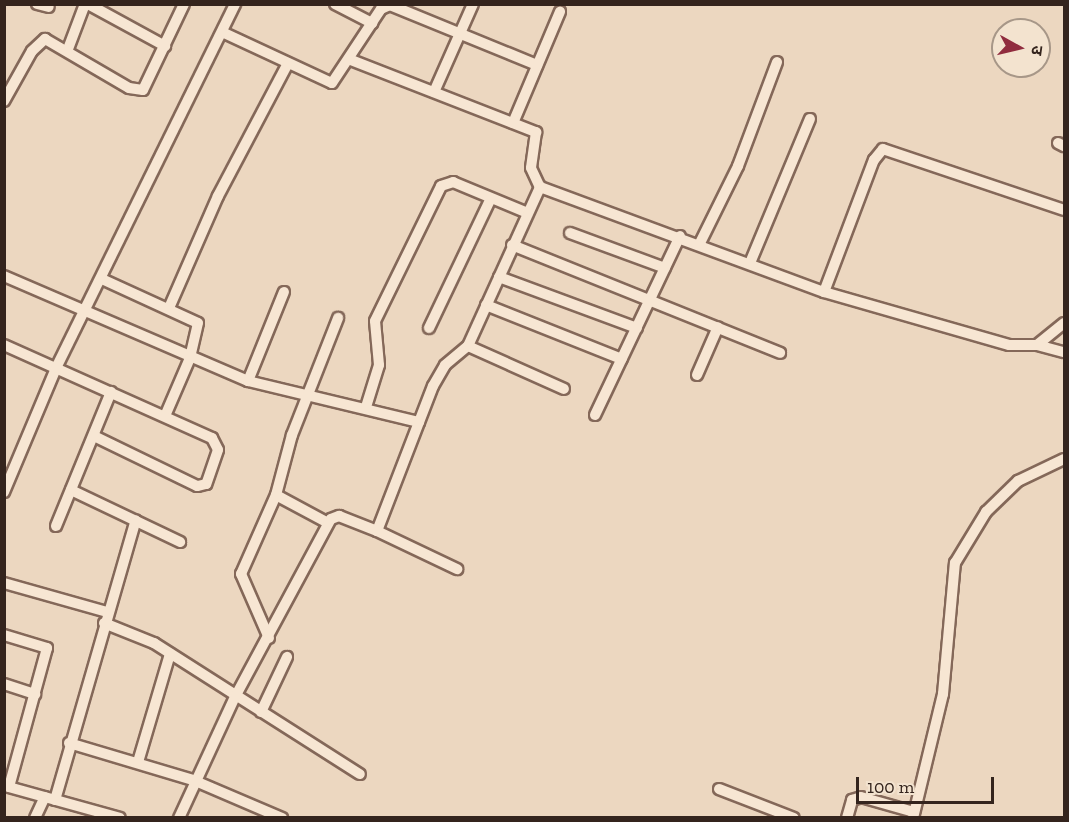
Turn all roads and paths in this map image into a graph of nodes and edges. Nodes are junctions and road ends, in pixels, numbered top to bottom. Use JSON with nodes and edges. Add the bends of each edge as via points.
{"nodes":[{"id":1,"x":37,"y":4,"type":"edge"},
{"id":2,"x":87,"y":4,"type":"edge"},
{"id":3,"x":184,"y":4,"type":"edge"},
{"id":4,"x":235,"y":4,"type":"edge"},
{"id":5,"x":334,"y":4,"type":"edge"},
{"id":6,"x":473,"y":4,"type":"edge"},
{"id":7,"x":49,"y":7,"type":"dead end"},
{"id":8,"x":561,"y":12,"type":"dead end"},
{"id":9,"x":372,"y":23,"type":"junction"},
{"id":10,"x":222,"y":32,"type":"junction"},
{"id":11,"x":460,"y":34,"type":"junction"},
{"id":12,"x":165,"y":46,"type":"junction"},
{"id":13,"x":68,"y":49,"type":"junction"},
{"id":14,"x":351,"y":60,"type":"junction"},
{"id":15,"x":777,"y":62,"type":"dead end"},
{"id":16,"x":288,"y":63,"type":"junction"},
{"id":17,"x":537,"y":65,"type":"junction"},
{"id":18,"x":434,"y":92,"type":"junction"},
{"id":19,"x":4,"y":100,"type":"edge"},
{"id":20,"x":810,"y":119,"type":"dead end"},
{"id":21,"x":513,"y":123,"type":"junction"},
{"id":22,"x":540,"y":187,"type":"junction"},
{"id":23,"x":490,"y":200,"type":"junction"},
{"id":24,"x":1065,"y":210,"type":"edge"},
{"id":25,"x":525,"y":212,"type":"junction"},
{"id":26,"x":570,"y":233,"type":"dead end"},
{"id":27,"x":680,"y":236,"type":"junction"},
{"id":28,"x":700,"y":243,"type":"junction"},
{"id":29,"x":512,"y":245,"type":"junction"},
{"id":30,"x":750,"y":263,"type":"junction"},
{"id":31,"x":665,"y":268,"type":"junction"},
{"id":32,"x":4,"y":276,"type":"edge"},
{"id":33,"x":499,"y":277,"type":"junction"},
{"id":34,"x":104,"y":280,"type":"junction"},
{"id":35,"x":284,"y":292,"type":"dead end"},
{"id":36,"x":824,"y":292,"type":"junction"},
{"id":37,"x":650,"y":298,"type":"junction"},
{"id":38,"x":486,"y":305,"type":"junction"},
{"id":39,"x":169,"y":308,"type":"junction"},
{"id":40,"x":86,"y":311,"type":"junction"},
{"id":41,"x":338,"y":318,"type":"dead end"},
{"id":42,"x":1065,"y":323,"type":"edge"},
{"id":43,"x":718,"y":327,"type":"junction"},
{"id":44,"x":429,"y":328,"type":"dead end"},
{"id":45,"x":637,"y":328,"type":"junction"},
{"id":46,"x":4,"y":345,"type":"edge"},
{"id":47,"x":1037,"y":345,"type":"junction"},
{"id":48,"x":468,"y":346,"type":"junction"},
{"id":49,"x":1065,"y":352,"type":"edge"},
{"id":50,"x":780,"y":354,"type":"dead end"},
{"id":51,"x":190,"y":358,"type":"junction"},
{"id":52,"x":622,"y":359,"type":"junction"},
{"id":53,"x":56,"y":368,"type":"junction"},
{"id":54,"x":697,"y":375,"type":"dead end"},
{"id":55,"x":248,"y":381,"type":"junction"},
{"id":56,"x":564,"y":389,"type":"dead end"},
{"id":57,"x":111,"y":392,"type":"junction"},
{"id":58,"x":307,"y":392,"type":"junction"},
{"id":59,"x":366,"y":407,"type":"junction"},
{"id":60,"x":595,"y":415,"type":"dead end"},
{"id":61,"x":165,"y":416,"type":"junction"},
{"id":62,"x":419,"y":422,"type":"junction"},
{"id":63,"x":94,"y":436,"type":"junction"},
{"id":64,"x":1065,"y":459,"type":"edge"},
{"id":65,"x":71,"y":490,"type":"junction"},
{"id":66,"x":4,"y":492,"type":"edge"},
{"id":67,"x":276,"y":495,"type":"junction"},
{"id":68,"x":136,"y":520,"type":"junction"},
{"id":69,"x":328,"y":523,"type":"junction"},
{"id":70,"x":56,"y":526,"type":"dead end"},
{"id":71,"x":377,"y":531,"type":"junction"},
{"id":72,"x":180,"y":542,"type":"dead end"},
{"id":73,"x":457,"y":569,"type":"dead end"},
{"id":74,"x":4,"y":584,"type":"edge"},
{"id":75,"x":106,"y":618,"type":"junction"},
{"id":76,"x":4,"y":635,"type":"edge"},
{"id":77,"x":269,"y":638,"type":"junction"},
{"id":78,"x":170,"y":654,"type":"junction"},
{"id":79,"x":287,"y":657,"type":"dead end"},
{"id":80,"x":4,"y":684,"type":"edge"},
{"id":81,"x":35,"y":694,"type":"junction"},
{"id":82,"x":235,"y":697,"type":"junction"},
{"id":83,"x":261,"y":712,"type":"junction"},
{"id":84,"x":69,"y":743,"type":"junction"},
{"id":85,"x":138,"y":762,"type":"junction"},
{"id":86,"x":360,"y":774,"type":"dead end"},
{"id":87,"x":193,"y":780,"type":"junction"},
{"id":88,"x":7,"y":786,"type":"edge"},
{"id":89,"x":719,"y":789,"type":"dead end"},
{"id":90,"x":50,"y":799,"type":"junction"},
{"id":91,"x":80,"y":813,"type":"edge"},
{"id":92,"x":914,"y":815,"type":"edge"},
{"id":93,"x":34,"y":818,"type":"edge"},
{"id":94,"x":120,"y":818,"type":"edge"},
{"id":95,"x":179,"y":818,"type":"edge"},
{"id":96,"x":282,"y":818,"type":"edge"},
{"id":97,"x":794,"y":818,"type":"edge"},
{"id":98,"x":847,"y":818,"type":"edge"}],
"edges":[{"from":1,"to":7,"type":"street"},
{"from":2,"to":12,"type":"street"},
{"from":2,"to":13,"type":"street"},
{"from":3,"to":12,"type":"street"},
{"from":4,"to":10,"type":"street"},
{"from":5,"to":9,"type":"street"},
{"from":6,"to":11,"type":"street"},
{"from":8,"to":17,"type":"street"},
{"from":9,"to":11,"type":"street","via":[[390,5]]},
{"from":9,"to":14,"type":"street"},
{"from":10,"to":16,"type":"street"},
{"from":10,"to":34,"type":"street"},
{"from":11,"to":17,"type":"street"},
{"from":11,"to":18,"type":"street"},
{"from":12,"to":13,"type":"street","via":[[140,91]]},
{"from":13,"to":19,"type":"street","via":[[52,39],[41,41]]},
{"from":14,"to":16,"type":"street","via":[[332,83]]},
{"from":14,"to":18,"type":"street"},
{"from":15,"to":28,"type":"street","via":[[738,166]]},
{"from":16,"to":39,"type":"street","via":[[218,196]]},
{"from":17,"to":21,"type":"street"},
{"from":18,"to":21,"type":"street"},
{"from":20,"to":30,"type":"street"},
{"from":21,"to":22,"type":"street","via":[[537,134],[531,168]]},
{"from":22,"to":25,"type":"street"},
{"from":22,"to":27,"type":"street"},
{"from":23,"to":25,"type":"street"},
{"from":23,"to":44,"type":"street"},
{"from":23,"to":59,"type":"street","via":[[453,182],[441,186],[375,321],[379,365]]},
{"from":24,"to":36,"type":"street","via":[[883,149],[877,153]]},
{"from":25,"to":29,"type":"street"},
{"from":26,"to":31,"type":"street"},
{"from":27,"to":28,"type":"street"},
{"from":27,"to":31,"type":"street"},
{"from":28,"to":30,"type":"street"},
{"from":29,"to":33,"type":"street"},
{"from":29,"to":37,"type":"street"},
{"from":30,"to":36,"type":"street"},
{"from":31,"to":37,"type":"street"},
{"from":32,"to":40,"type":"street"},
{"from":33,"to":38,"type":"street"},
{"from":33,"to":45,"type":"street"},
{"from":34,"to":39,"type":"street"},
{"from":34,"to":40,"type":"street"},
{"from":35,"to":55,"type":"street"},
{"from":36,"to":47,"type":"street","via":[[1009,345]]},
{"from":37,"to":43,"type":"street"},
{"from":37,"to":45,"type":"street"},
{"from":38,"to":48,"type":"street"},
{"from":38,"to":52,"type":"street"},
{"from":39,"to":51,"type":"street","via":[[198,322]]},
{"from":40,"to":51,"type":"street"},
{"from":40,"to":53,"type":"street"},
{"from":41,"to":58,"type":"street"},
{"from":42,"to":47,"type":"street"},
{"from":43,"to":50,"type":"street"},
{"from":43,"to":54,"type":"street"},
{"from":45,"to":52,"type":"street"},
{"from":46,"to":53,"type":"street"},
{"from":47,"to":49,"type":"street"},
{"from":48,"to":56,"type":"street"},
{"from":48,"to":62,"type":"street","via":[[439,374]]},
{"from":51,"to":55,"type":"street"},
{"from":51,"to":61,"type":"street"},
{"from":52,"to":60,"type":"street"},
{"from":53,"to":57,"type":"street"},
{"from":53,"to":66,"type":"street"},
{"from":55,"to":58,"type":"street"},
{"from":57,"to":61,"type":"street"},
{"from":57,"to":63,"type":"street"},
{"from":58,"to":59,"type":"street"},
{"from":58,"to":67,"type":"street"},
{"from":59,"to":62,"type":"street"},
{"from":61,"to":63,"type":"street","via":[[216,441],[218,450],[202,486]]},
{"from":62,"to":71,"type":"street"},
{"from":63,"to":65,"type":"street"},
{"from":64,"to":92,"type":"street","via":[[1018,482],[987,512],[955,564],[943,694]]},
{"from":65,"to":68,"type":"street"},
{"from":65,"to":70,"type":"street"},
{"from":67,"to":69,"type":"street"},
{"from":67,"to":77,"type":"street","via":[[241,574]]},
{"from":68,"to":72,"type":"street"},
{"from":68,"to":75,"type":"street"},
{"from":69,"to":71,"type":"street","via":[[339,516]]},
{"from":69,"to":77,"type":"street"},
{"from":71,"to":73,"type":"street"},
{"from":74,"to":75,"type":"street"},
{"from":75,"to":78,"type":"street"},
{"from":75,"to":84,"type":"street"},
{"from":76,"to":81,"type":"street","via":[[47,648]]},
{"from":77,"to":82,"type":"street"},
{"from":78,"to":82,"type":"street"},
{"from":78,"to":85,"type":"street"},
{"from":79,"to":83,"type":"street"},
{"from":80,"to":81,"type":"street"},
{"from":81,"to":88,"type":"street"},
{"from":82,"to":83,"type":"street"},
{"from":82,"to":87,"type":"street"},
{"from":83,"to":86,"type":"street"},
{"from":84,"to":85,"type":"street"},
{"from":84,"to":90,"type":"street"},
{"from":85,"to":87,"type":"street"},
{"from":87,"to":95,"type":"street"},
{"from":87,"to":96,"type":"street"},
{"from":88,"to":90,"type":"street"},
{"from":89,"to":97,"type":"street"},
{"from":90,"to":91,"type":"street"},
{"from":90,"to":93,"type":"street"},
{"from":91,"to":94,"type":"street"},
{"from":92,"to":98,"type":"street","via":[[855,797]]}]}
